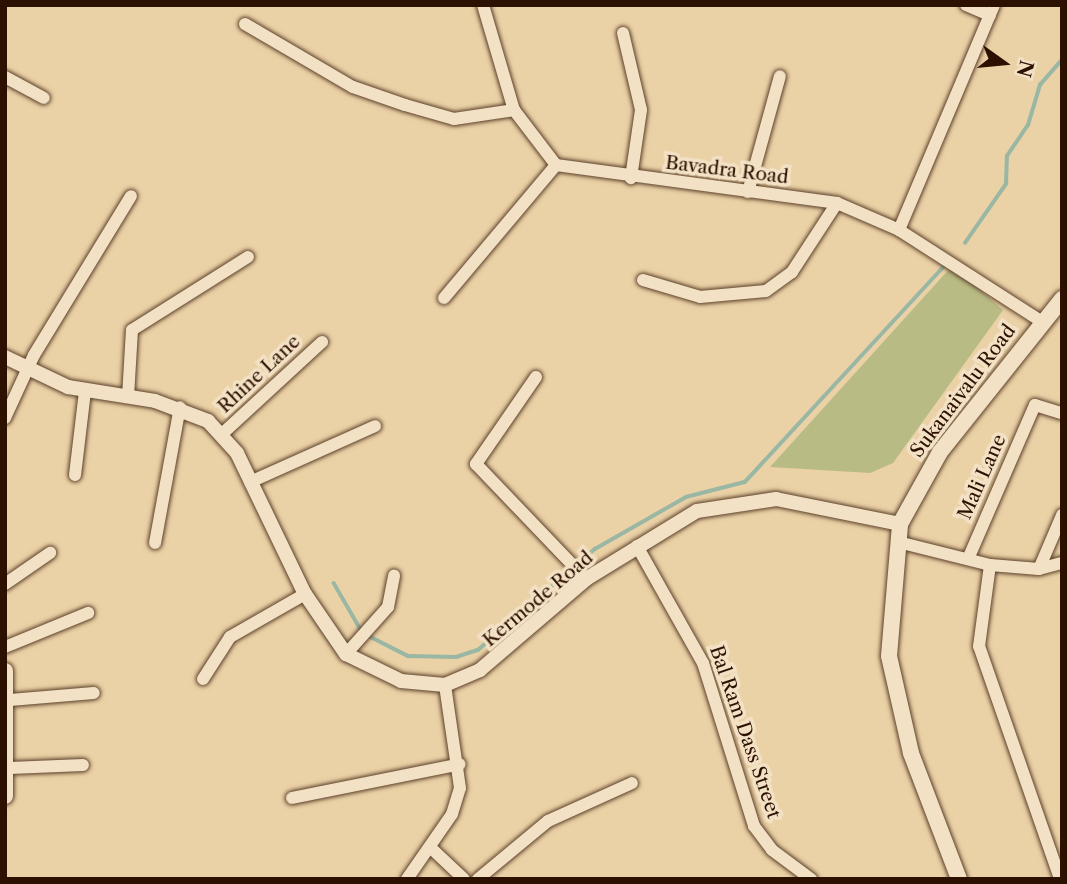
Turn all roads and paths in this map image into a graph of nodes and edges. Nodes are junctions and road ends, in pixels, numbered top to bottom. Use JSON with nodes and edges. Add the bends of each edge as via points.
{"nodes":[{"id":1,"x":483,"y":5,"type":"edge"},
{"id":2,"x":966,"y":5,"type":"edge"},
{"id":3,"x":992,"y":10,"type":"edge"},
{"id":4,"x":246,"y":24,"type":"dead end"},
{"id":5,"x":623,"y":33,"type":"dead end"},
{"id":6,"x":780,"y":76,"type":"dead end"},
{"id":7,"x":5,"y":77,"type":"edge"},
{"id":8,"x":44,"y":98,"type":"dead end"},
{"id":9,"x":514,"y":110,"type":"junction"},
{"id":10,"x":556,"y":165,"type":"junction"},
{"id":11,"x":631,"y":178,"type":"junction"},
{"id":12,"x":748,"y":192,"type":"junction"},
{"id":13,"x":131,"y":196,"type":"dead end"},
{"id":14,"x":837,"y":204,"type":"junction"},
{"id":15,"x":899,"y":230,"type":"junction"},
{"id":16,"x":248,"y":257,"type":"dead end"},
{"id":17,"x":643,"y":280,"type":"dead end"},
{"id":18,"x":444,"y":298,"type":"dead end"},
{"id":19,"x":1062,"y":299,"type":"edge"},
{"id":20,"x":1041,"y":321,"type":"junction"},
{"id":21,"x":322,"y":342,"type":"dead end"},
{"id":22,"x":5,"y":357,"type":"edge"},
{"id":23,"x":28,"y":372,"type":"junction"},
{"id":24,"x":536,"y":377,"type":"dead end"},
{"id":25,"x":85,"y":391,"type":"junction"},
{"id":26,"x":128,"y":397,"type":"junction"},
{"id":27,"x":180,"y":407,"type":"junction"},
{"id":28,"x":1062,"y":413,"type":"edge"},
{"id":29,"x":5,"y":418,"type":"edge"},
{"id":30,"x":375,"y":426,"type":"dead end"},
{"id":31,"x":222,"y":434,"type":"junction"},
{"id":32,"x":75,"y":475,"type":"dead end"},
{"id":33,"x":250,"y":482,"type":"junction"},
{"id":34,"x":1062,"y":515,"type":"edge"},
{"id":35,"x":900,"y":524,"type":"junction"},
{"id":36,"x":898,"y":542,"type":"junction"},
{"id":37,"x":155,"y":543,"type":"dead end"},
{"id":38,"x":637,"y":546,"type":"junction"},
{"id":39,"x":50,"y":553,"type":"dead end"},
{"id":40,"x":968,"y":559,"type":"junction"},
{"id":41,"x":1062,"y":563,"type":"edge"},
{"id":42,"x":990,"y":565,"type":"junction"},
{"id":43,"x":1039,"y":569,"type":"junction"},
{"id":44,"x":394,"y":576,"type":"dead end"},
{"id":45,"x":580,"y":576,"type":"junction"},
{"id":46,"x":5,"y":584,"type":"edge"},
{"id":47,"x":305,"y":594,"type":"junction"},
{"id":48,"x":88,"y":613,"type":"dead end"},
{"id":49,"x":5,"y":646,"type":"edge"},
{"id":50,"x":346,"y":653,"type":"junction"},
{"id":51,"x":5,"y":671,"type":"edge"},
{"id":52,"x":203,"y":679,"type":"dead end"},
{"id":53,"x":445,"y":685,"type":"junction"},
{"id":54,"x":94,"y":693,"type":"dead end"},
{"id":55,"x":10,"y":700,"type":"junction"},
{"id":56,"x":460,"y":764,"type":"junction"},
{"id":57,"x":83,"y":765,"type":"dead end"},
{"id":58,"x":10,"y":768,"type":"junction"},
{"id":59,"x":632,"y":783,"type":"dead end"},
{"id":60,"x":5,"y":796,"type":"edge"},
{"id":61,"x":292,"y":799,"type":"dead end"},
{"id":62,"x":431,"y":848,"type":"junction"},
{"id":63,"x":407,"y":879,"type":"edge"},
{"id":64,"x":464,"y":879,"type":"edge"},
{"id":65,"x":478,"y":879,"type":"edge"},
{"id":66,"x":811,"y":879,"type":"edge"},
{"id":67,"x":959,"y":879,"type":"edge"},
{"id":68,"x":1060,"y":879,"type":"edge"}],
"edges":[{"from":1,"to":9,"type":"street"},
{"from":2,"to":3,"type":"street"},
{"from":3,"to":15,"type":"street"},
{"from":4,"to":9,"type":"street","via":[[353,87],[405,105],[454,119]]},
{"from":5,"to":11,"type":"street","via":[[641,110]]},
{"from":6,"to":12,"type":"street"},
{"from":7,"to":8,"type":"street"},
{"from":9,"to":10,"type":"street"},
{"from":10,"to":11,"type":"street","name":"Bavadra Road"},
{"from":10,"to":18,"type":"street"},
{"from":11,"to":12,"type":"street","name":"Bavadra Road"},
{"from":12,"to":14,"type":"street","name":"Bavadra Road"},
{"from":13,"to":23,"type":"street"},
{"from":14,"to":15,"type":"street","name":"Bavadra Road"},
{"from":14,"to":17,"type":"street","via":[[792,272],[766,291],[700,297]]},
{"from":15,"to":20,"type":"street","name":"Bavadra Road"},
{"from":16,"to":26,"type":"street","via":[[132,330]]},
{"from":19,"to":20,"type":"main road","name":"Sukanaivalu Road"},
{"from":20,"to":35,"type":"main road","name":"Sukanaivalu Road","via":[[940,452]]},
{"from":21,"to":31,"type":"street","name":"Rhine Lane"},
{"from":22,"to":23,"type":"street"},
{"from":23,"to":25,"type":"street"},
{"from":23,"to":29,"type":"street"},
{"from":24,"to":45,"type":"street","via":[[475,464]]},
{"from":25,"to":26,"type":"street"},
{"from":25,"to":32,"type":"street"},
{"from":26,"to":27,"type":"street"},
{"from":27,"to":31,"type":"street"},
{"from":27,"to":37,"type":"street"},
{"from":28,"to":40,"type":"street","name":"Mali Lane","via":[[1037,403],[1032,410]]},
{"from":30,"to":33,"type":"street"},
{"from":31,"to":33,"type":"street"},
{"from":33,"to":47,"type":"street"},
{"from":34,"to":43,"type":"street"},
{"from":35,"to":36,"type":"main road","name":"Sukanaivalu Road"},
{"from":35,"to":38,"type":"street","name":"Kermode Road","via":[[832,506],[736,500],[670,522]]},
{"from":36,"to":40,"type":"street"},
{"from":36,"to":67,"type":"main road","name":"Sukanaivalu Road","via":[[888,656],[911,753]]},
{"from":38,"to":45,"type":"street","name":"Kermode Road"},
{"from":38,"to":66,"type":"street","name":"Bal Ram Dass Street","via":[[703,663],[754,826],[772,850]]},
{"from":39,"to":46,"type":"street"},
{"from":40,"to":42,"type":"street"},
{"from":41,"to":43,"type":"street"},
{"from":42,"to":43,"type":"street"},
{"from":42,"to":68,"type":"street","via":[[979,646]]},
{"from":44,"to":50,"type":"street","via":[[388,607]]},
{"from":45,"to":53,"type":"street","name":"Kermode Road","via":[[500,659]]},
{"from":47,"to":50,"type":"street"},
{"from":47,"to":52,"type":"street","via":[[230,637]]},
{"from":48,"to":49,"type":"street"},
{"from":50,"to":53,"type":"street","via":[[382,675]]},
{"from":51,"to":55,"type":"main road"},
{"from":53,"to":56,"type":"street"},
{"from":54,"to":55,"type":"street"},
{"from":55,"to":58,"type":"main road"},
{"from":56,"to":61,"type":"street"},
{"from":56,"to":62,"type":"street","via":[[452,814]]},
{"from":57,"to":58,"type":"street"},
{"from":58,"to":60,"type":"main road"},
{"from":59,"to":65,"type":"street","via":[[548,821]]},
{"from":62,"to":63,"type":"street"},
{"from":62,"to":64,"type":"street"}]}
